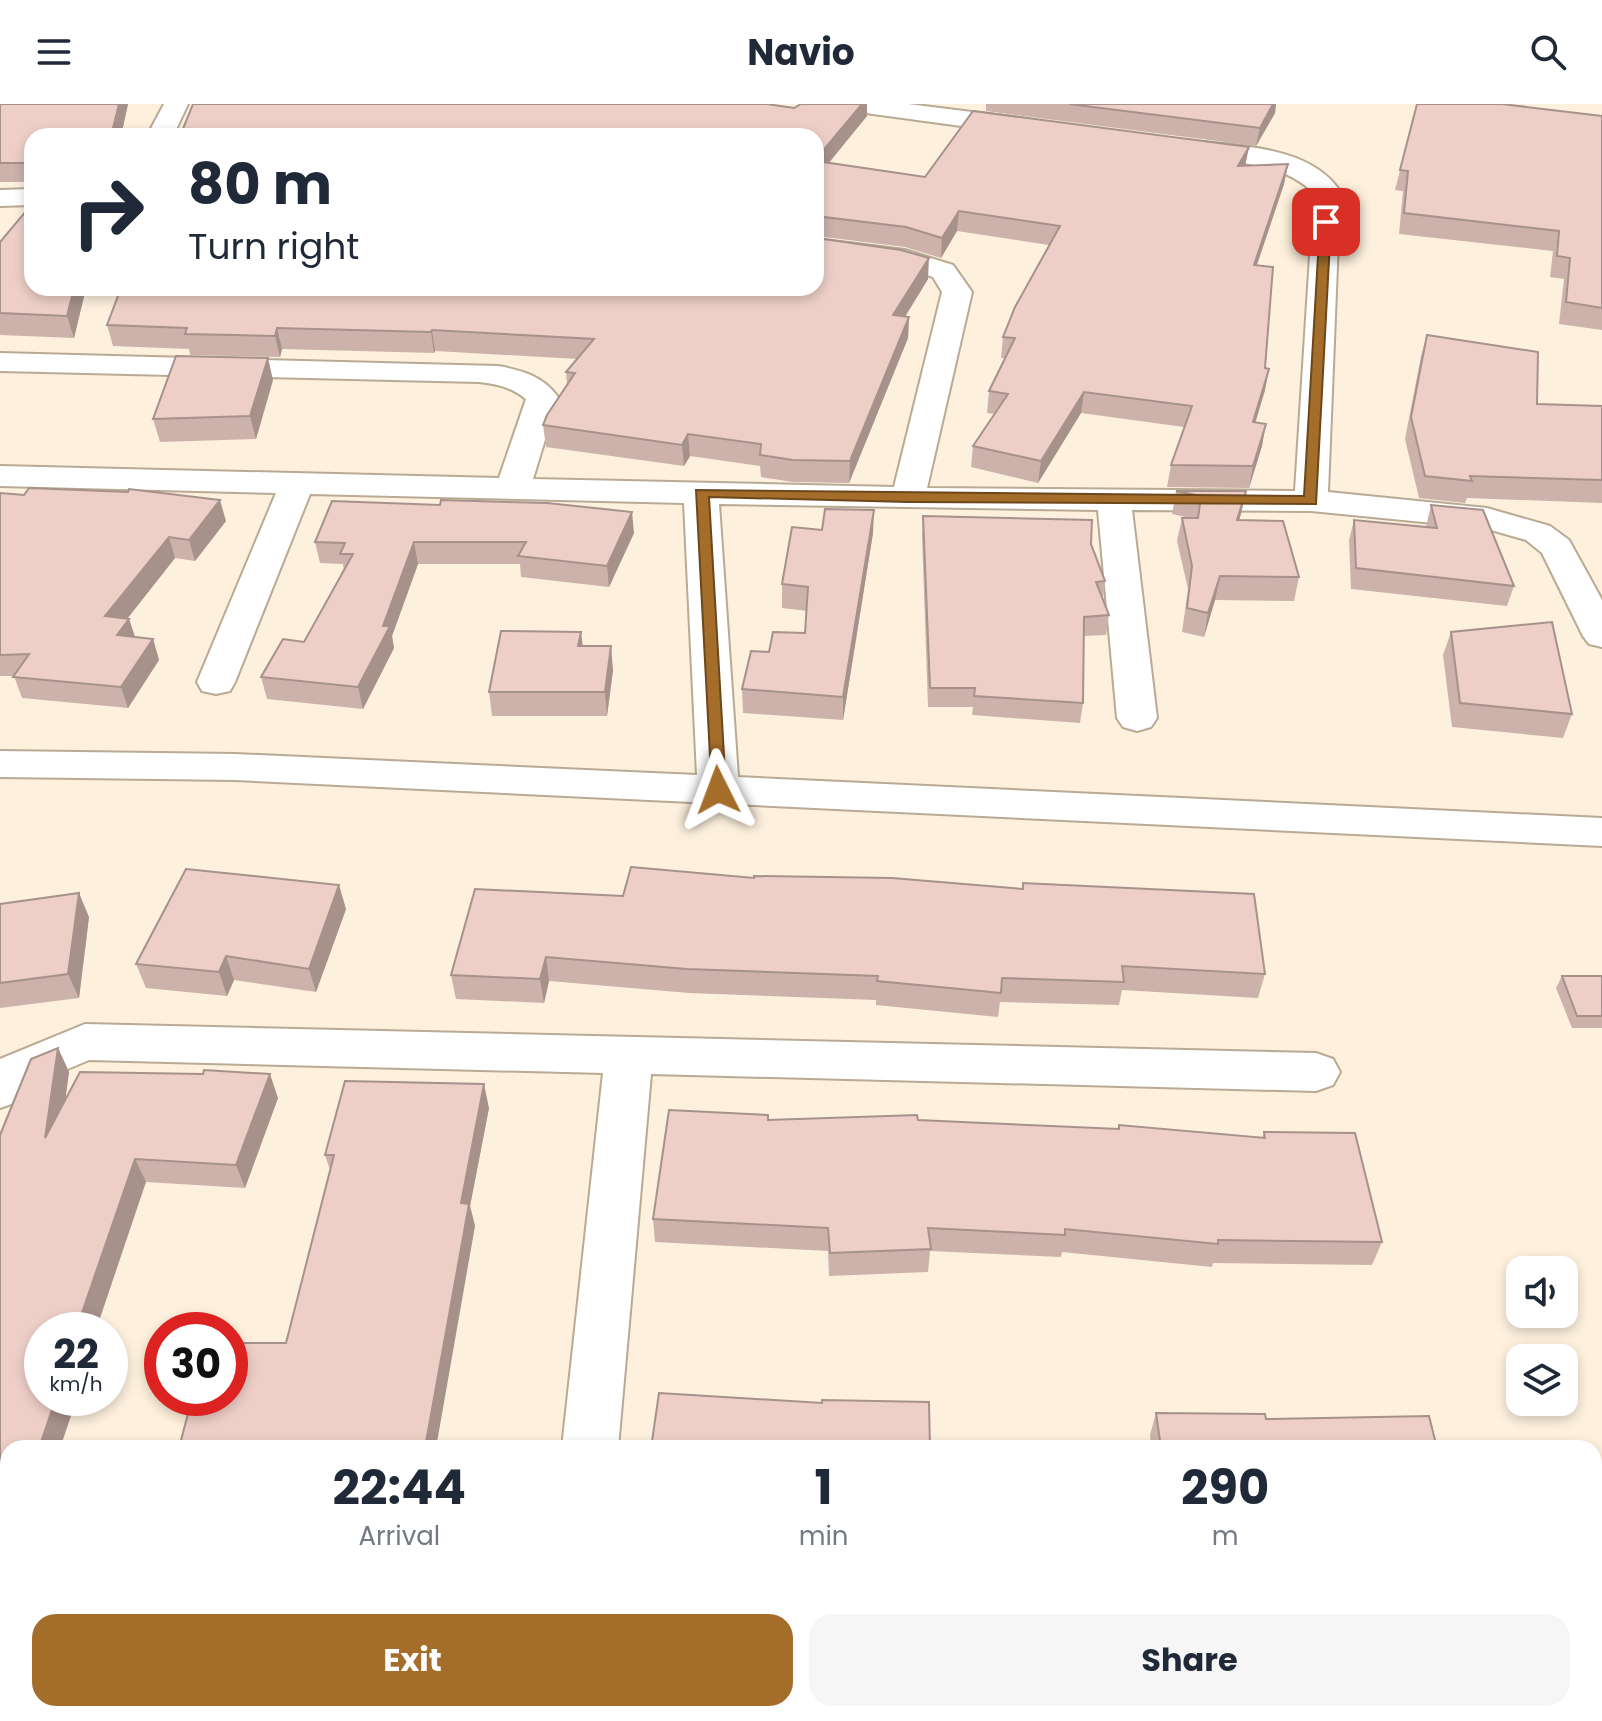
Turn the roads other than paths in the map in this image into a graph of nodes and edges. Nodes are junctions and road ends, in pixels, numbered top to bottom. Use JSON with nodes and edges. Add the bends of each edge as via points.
{"nodes":[{"id":1,"x":176,"y":104,"type":"edge"},
{"id":2,"x":851,"y":104,"type":"edge"},
{"id":3,"x":164,"y":128,"type":"edge"},
{"id":4,"x":1053,"y":131,"type":"edge"},
{"id":5,"x":1162,"y":145,"type":"edge"},
{"id":6,"x":24,"y":197,"type":"edge"},
{"id":7,"x":0,"y":198,"type":"edge"},
{"id":8,"x":824,"y":248,"type":"edge"},
{"id":9,"x":0,"y":362,"type":"edge"},
{"id":10,"x":0,"y":476,"type":"edge"},
{"id":11,"x":297,"y":483,"type":"junction"},
{"id":12,"x":513,"y":488,"type":"junction"},
{"id":13,"x":701,"y":493,"type":"junction"},
{"id":14,"x":908,"y":498,"type":"junction"},
{"id":15,"x":1114,"y":499,"type":"junction"},
{"id":16,"x":1311,"y":501,"type":"junction"},
{"id":17,"x":1602,"y":636,"type":"edge"},
{"id":18,"x":216,"y":682,"type":"dead end"},
{"id":19,"x":1137,"y":718,"type":"dead end"},
{"id":20,"x":0,"y":764,"type":"edge"},
{"id":21,"x":718,"y":790,"type":"junction"},
{"id":22,"x":1602,"y":832,"type":"edge"},
{"id":23,"x":629,"y":1055,"type":"junction"},
{"id":24,"x":1316,"y":1072,"type":"dead end"},
{"id":25,"x":0,"y":1089,"type":"edge"},
{"id":26,"x":591,"y":1440,"type":"edge"}],
"edges":[{"from":1,"to":3,"type":"street"},
{"from":2,"to":4,"type":"street"},
{"from":5,"to":16,"type":"street","via":[[1271,159],[1306,171],[1327,191]]},
{"from":6,"to":7,"type":"street"},
{"from":8,"to":14,"type":"street","via":[[905,259],[943,271],[957,292]]},
{"from":9,"to":12,"type":"street","via":[[515,377],[542,397]]},
{"from":10,"to":11,"type":"street"},
{"from":11,"to":12,"type":"street"},
{"from":11,"to":18,"type":"street"},
{"from":12,"to":13,"type":"street"},
{"from":13,"to":14,"type":"street"},
{"from":13,"to":21,"type":"street"},
{"from":14,"to":15,"type":"street"},
{"from":15,"to":16,"type":"street"},
{"from":15,"to":19,"type":"street"},
{"from":16,"to":17,"type":"street","via":[[1487,518],[1538,533],[1557,547]]},
{"from":20,"to":21,"type":"street","via":[[235,767]]},
{"from":21,"to":22,"type":"street"},
{"from":23,"to":24,"type":"street"},
{"from":23,"to":25,"type":"street","via":[[85,1042],[20,1069]]},
{"from":23,"to":26,"type":"street"}]}
